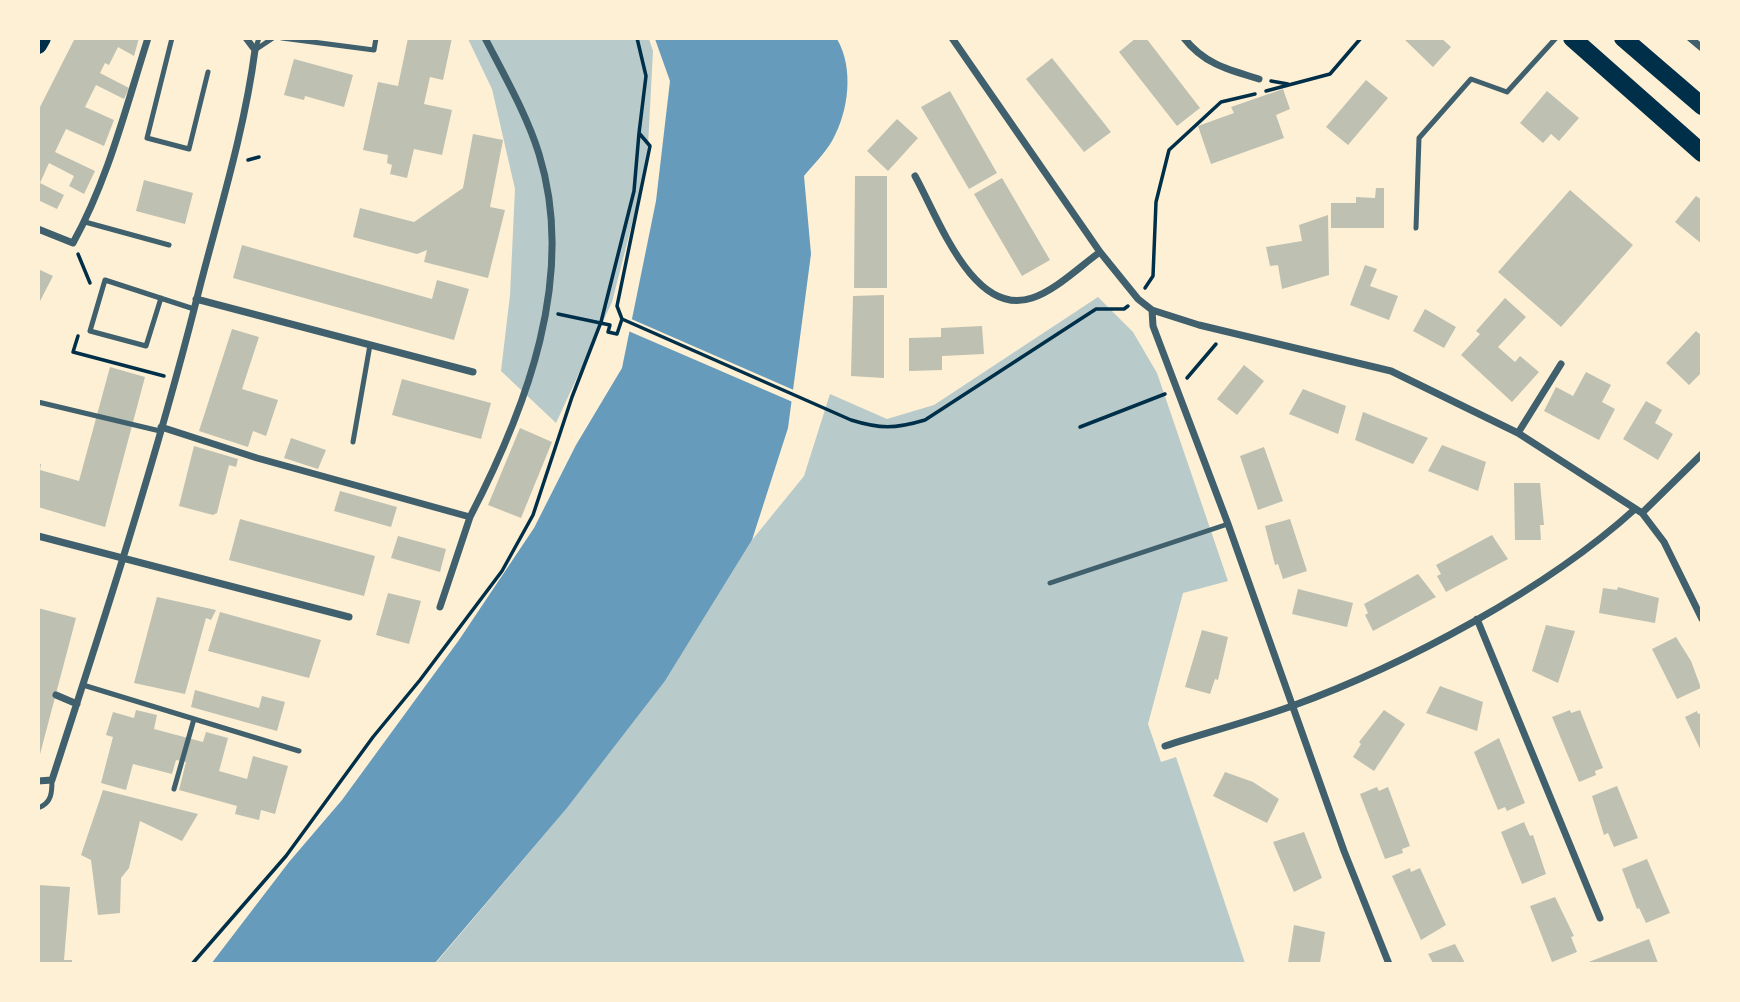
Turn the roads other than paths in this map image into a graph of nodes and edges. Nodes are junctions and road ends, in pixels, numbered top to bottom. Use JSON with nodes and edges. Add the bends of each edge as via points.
{"nodes":[{"id":1,"x":42,"y":38,"type":"edge"},
{"id":2,"x":148,"y":38,"type":"edge"},
{"id":3,"x":172,"y":38,"type":"edge"},
{"id":4,"x":246,"y":38,"type":"edge"},
{"id":5,"x":259,"y":38,"type":"edge"},
{"id":6,"x":273,"y":38,"type":"edge"},
{"id":7,"x":282,"y":38,"type":"edge"},
{"id":8,"x":376,"y":38,"type":"edge"},
{"id":9,"x":485,"y":38,"type":"edge"},
{"id":10,"x":951,"y":38,"type":"edge"},
{"id":11,"x":1184,"y":38,"type":"edge"},
{"id":12,"x":1556,"y":38,"type":"edge"},
{"id":13,"x":1572,"y":38,"type":"edge"},
{"id":14,"x":1623,"y":38,"type":"edge"},
{"id":15,"x":1690,"y":38,"type":"edge"},
{"id":16,"x":38,"y":45,"type":"edge"},
{"id":17,"x":1702,"y":48,"type":"edge"},
{"id":18,"x":255,"y":50,"type":"junction"},
{"id":19,"x":208,"y":72,"type":"dead end"},
{"id":20,"x":1259,"y":79,"type":"road end"},
{"id":21,"x":1702,"y":106,"type":"edge"},
{"id":22,"x":1702,"y":153,"type":"edge"},
{"id":23,"x":915,"y":176,"type":"dead end"},
{"id":24,"x":85,"y":222,"type":"junction"},
{"id":25,"x":1416,"y":228,"type":"dead end"},
{"id":26,"x":38,"y":229,"type":"edge"},
{"id":27,"x":169,"y":245,"type":"dead end"},
{"id":28,"x":1100,"y":252,"type":"junction"},
{"id":29,"x":161,"y":298,"type":"junction"},
{"id":30,"x":197,"y":299,"type":"junction"},
{"id":31,"x":194,"y":309,"type":"junction"},
{"id":32,"x":1152,"y":310,"type":"junction"},
{"id":33,"x":370,"y":345,"type":"junction"},
{"id":34,"x":1561,"y":363,"type":"dead end"},
{"id":35,"x":472,"y":372,"type":"dead end"},
{"id":36,"x":38,"y":402,"type":"edge"},
{"id":37,"x":161,"y":429,"type":"junction"},
{"id":38,"x":1518,"y":433,"type":"junction"},
{"id":39,"x":353,"y":443,"type":"dead end"},
{"id":40,"x":1702,"y":454,"type":"edge"},
{"id":41,"x":1639,"y":511,"type":"junction"},
{"id":42,"x":470,"y":517,"type":"junction"},
{"id":43,"x":1228,"y":524,"type":"junction"},
{"id":44,"x":38,"y":536,"type":"edge"},
{"id":45,"x":123,"y":558,"type":"junction"},
{"id":46,"x":1050,"y":583,"type":"dead end"},
{"id":47,"x":440,"y":607,"type":"dead end"},
{"id":48,"x":349,"y":617,"type":"dead end"},
{"id":49,"x":1477,"y":618,"type":"junction"},
{"id":50,"x":1702,"y":619,"type":"edge"},
{"id":51,"x":83,"y":685,"type":"junction"},
{"id":52,"x":56,"y":695,"type":"dead end"},
{"id":53,"x":77,"y":704,"type":"junction"},
{"id":54,"x":1292,"y":706,"type":"junction"},
{"id":55,"x":194,"y":719,"type":"junction"},
{"id":56,"x":1166,"y":746,"type":"dead end"},
{"id":57,"x":299,"y":751,"type":"dead end"},
{"id":58,"x":52,"y":780,"type":"junction"},
{"id":59,"x":38,"y":781,"type":"edge"},
{"id":60,"x":174,"y":789,"type":"dead end"},
{"id":61,"x":38,"y":807,"type":"edge"},
{"id":62,"x":1600,"y":918,"type":"dead end"},
{"id":63,"x":1387,"y":963,"type":"edge"}],
"edges":[{"from":1,"to":16,"type":"main road"},
{"from":2,"to":24,"type":"street"},
{"from":3,"to":19,"type":"lane","via":[[146,138],[189,149]]},
{"from":4,"to":18,"type":"street"},
{"from":5,"to":18,"type":"lane"},
{"from":6,"to":18,"type":"lane"},
{"from":7,"to":8,"type":"lane","via":[[373,50]]},
{"from":9,"to":42,"type":"street","via":[[540,155],[551,217],[551,285],[529,383]]},
{"from":10,"to":28,"type":"street"},
{"from":11,"to":20,"type":"street","via":[[1216,66]]},
{"from":12,"to":25,"type":"lane","via":[[1507,92],[1471,79],[1419,138]]},
{"from":13,"to":22,"type":"main road"},
{"from":14,"to":21,"type":"main road"},
{"from":15,"to":17,"type":"street"},
{"from":18,"to":30,"type":"street","via":[[234,160]]},
{"from":23,"to":28,"type":"street","via":[[968,273],[998,298],[1014,302],[1034,298]]},
{"from":24,"to":26,"type":"street","via":[[73,243]]},
{"from":24,"to":27,"type":"lane"},
{"from":28,"to":32,"type":"street"},
{"from":29,"to":29,"type":"lane","via":[[105,279],[90,331],[146,346]]},
{"from":29,"to":31,"type":"lane"},
{"from":30,"to":31,"type":"street"},
{"from":30,"to":33,"type":"street"},
{"from":31,"to":37,"type":"street"},
{"from":32,"to":38,"type":"street","via":[[1391,371]]},
{"from":32,"to":43,"type":"street","via":[[1153,326]]},
{"from":33,"to":35,"type":"street"},
{"from":33,"to":39,"type":"lane"},
{"from":34,"to":38,"type":"street"},
{"from":36,"to":37,"type":"lane"},
{"from":37,"to":42,"type":"street"},
{"from":37,"to":45,"type":"street"},
{"from":38,"to":41,"type":"street"},
{"from":40,"to":41,"type":"street"},
{"from":41,"to":49,"type":"street"},
{"from":41,"to":50,"type":"street","via":[[1664,542]]},
{"from":42,"to":47,"type":"street"},
{"from":43,"to":46,"type":"lane"},
{"from":43,"to":54,"type":"street"},
{"from":44,"to":45,"type":"street"},
{"from":45,"to":48,"type":"street"},
{"from":45,"to":51,"type":"street"},
{"from":49,"to":54,"type":"street","via":[[1382,668]]},
{"from":49,"to":62,"type":"street"},
{"from":51,"to":53,"type":"street"},
{"from":51,"to":55,"type":"lane"},
{"from":52,"to":53,"type":"street"},
{"from":53,"to":58,"type":"street"},
{"from":54,"to":56,"type":"street"},
{"from":54,"to":63,"type":"street"},
{"from":55,"to":57,"type":"lane"},
{"from":55,"to":60,"type":"lane"},
{"from":58,"to":59,"type":"street"},
{"from":58,"to":61,"type":"lane","via":[[51,796]]}]}
